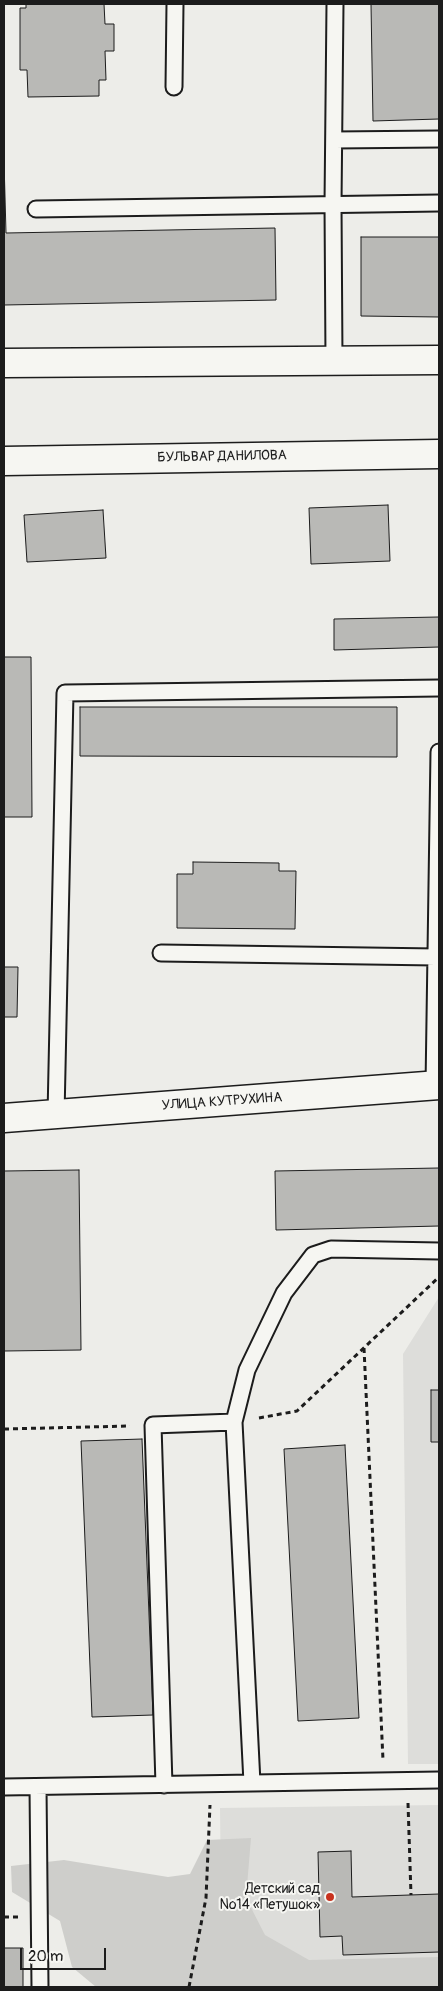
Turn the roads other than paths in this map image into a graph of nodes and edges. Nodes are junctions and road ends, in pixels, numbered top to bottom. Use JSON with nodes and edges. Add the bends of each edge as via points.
{"nodes":[{"id":1,"x":175,"y":4,"type":"edge"},
{"id":2,"x":335,"y":4,"type":"edge"},
{"id":3,"x":174,"y":87,"type":"dead end"},
{"id":4,"x":439,"y":138,"type":"edge"},
{"id":5,"x":334,"y":140,"type":"junction"},
{"id":6,"x":439,"y":203,"type":"edge"},
{"id":7,"x":333,"y":204,"type":"junction"},
{"id":8,"x":36,"y":209,"type":"dead end"},
{"id":9,"x":334,"y":360,"type":"junction"},
{"id":10,"x":439,"y":360,"type":"edge"},
{"id":11,"x":4,"y":363,"type":"edge"},
{"id":12,"x":439,"y":454,"type":"edge"},
{"id":13,"x":4,"y":461,"type":"edge"},
{"id":14,"x":439,"y":688,"type":"edge"},
{"id":15,"x":439,"y":752,"type":"edge"},
{"id":16,"x":161,"y":953,"type":"dead end"},
{"id":17,"x":436,"y":957,"type":"junction"},
{"id":18,"x":436,"y":1085,"type":"edge"},
{"id":19,"x":56,"y":1115,"type":"junction"},
{"id":20,"x":4,"y":1118,"type":"edge"},
{"id":21,"x":439,"y":1251,"type":"edge"},
{"id":22,"x":234,"y":1422,"type":"junction"},
{"id":23,"x":439,"y":1780,"type":"edge"},
{"id":24,"x":252,"y":1783,"type":"junction"},
{"id":25,"x":164,"y":1785,"type":"junction"},
{"id":26,"x":38,"y":1787,"type":"junction"},
{"id":27,"x":4,"y":1788,"type":"edge"},
{"id":28,"x":40,"y":1987,"type":"edge"}],
"edges":[{"from":1,"to":3,"type":"lane"},
{"from":2,"to":5,"type":"lane"},
{"from":4,"to":5,"type":"lane"},
{"from":5,"to":7,"type":"lane"},
{"from":6,"to":7,"type":"lane"},
{"from":7,"to":8,"type":"lane"},
{"from":7,"to":9,"type":"lane"},
{"from":9,"to":10,"type":"street"},
{"from":9,"to":11,"type":"street"},
{"from":12,"to":13,"type":"street","name":"БУЛЬВАР ДАНИЛОВА"},
{"from":14,"to":19,"type":"lane","via":[[66,693]]},
{"from":15,"to":17,"type":"lane"},
{"from":16,"to":17,"type":"lane"},
{"from":17,"to":18,"type":"lane"},
{"from":18,"to":19,"type":"street","name":"УЛИЦА КУТРУХИНА"},
{"from":19,"to":20,"type":"street","name":"УЛИЦА КУТРУХИНА"},
{"from":21,"to":22,"type":"lane","via":[[331,1249],[313,1255],[284,1293],[247,1370]]},
{"from":22,"to":24,"type":"lane"},
{"from":22,"to":25,"type":"lane","via":[[154,1425]]},
{"from":23,"to":24,"type":"lane"},
{"from":24,"to":25,"type":"lane"},
{"from":25,"to":26,"type":"lane"},
{"from":26,"to":27,"type":"lane"},
{"from":26,"to":28,"type":"lane"}]}
